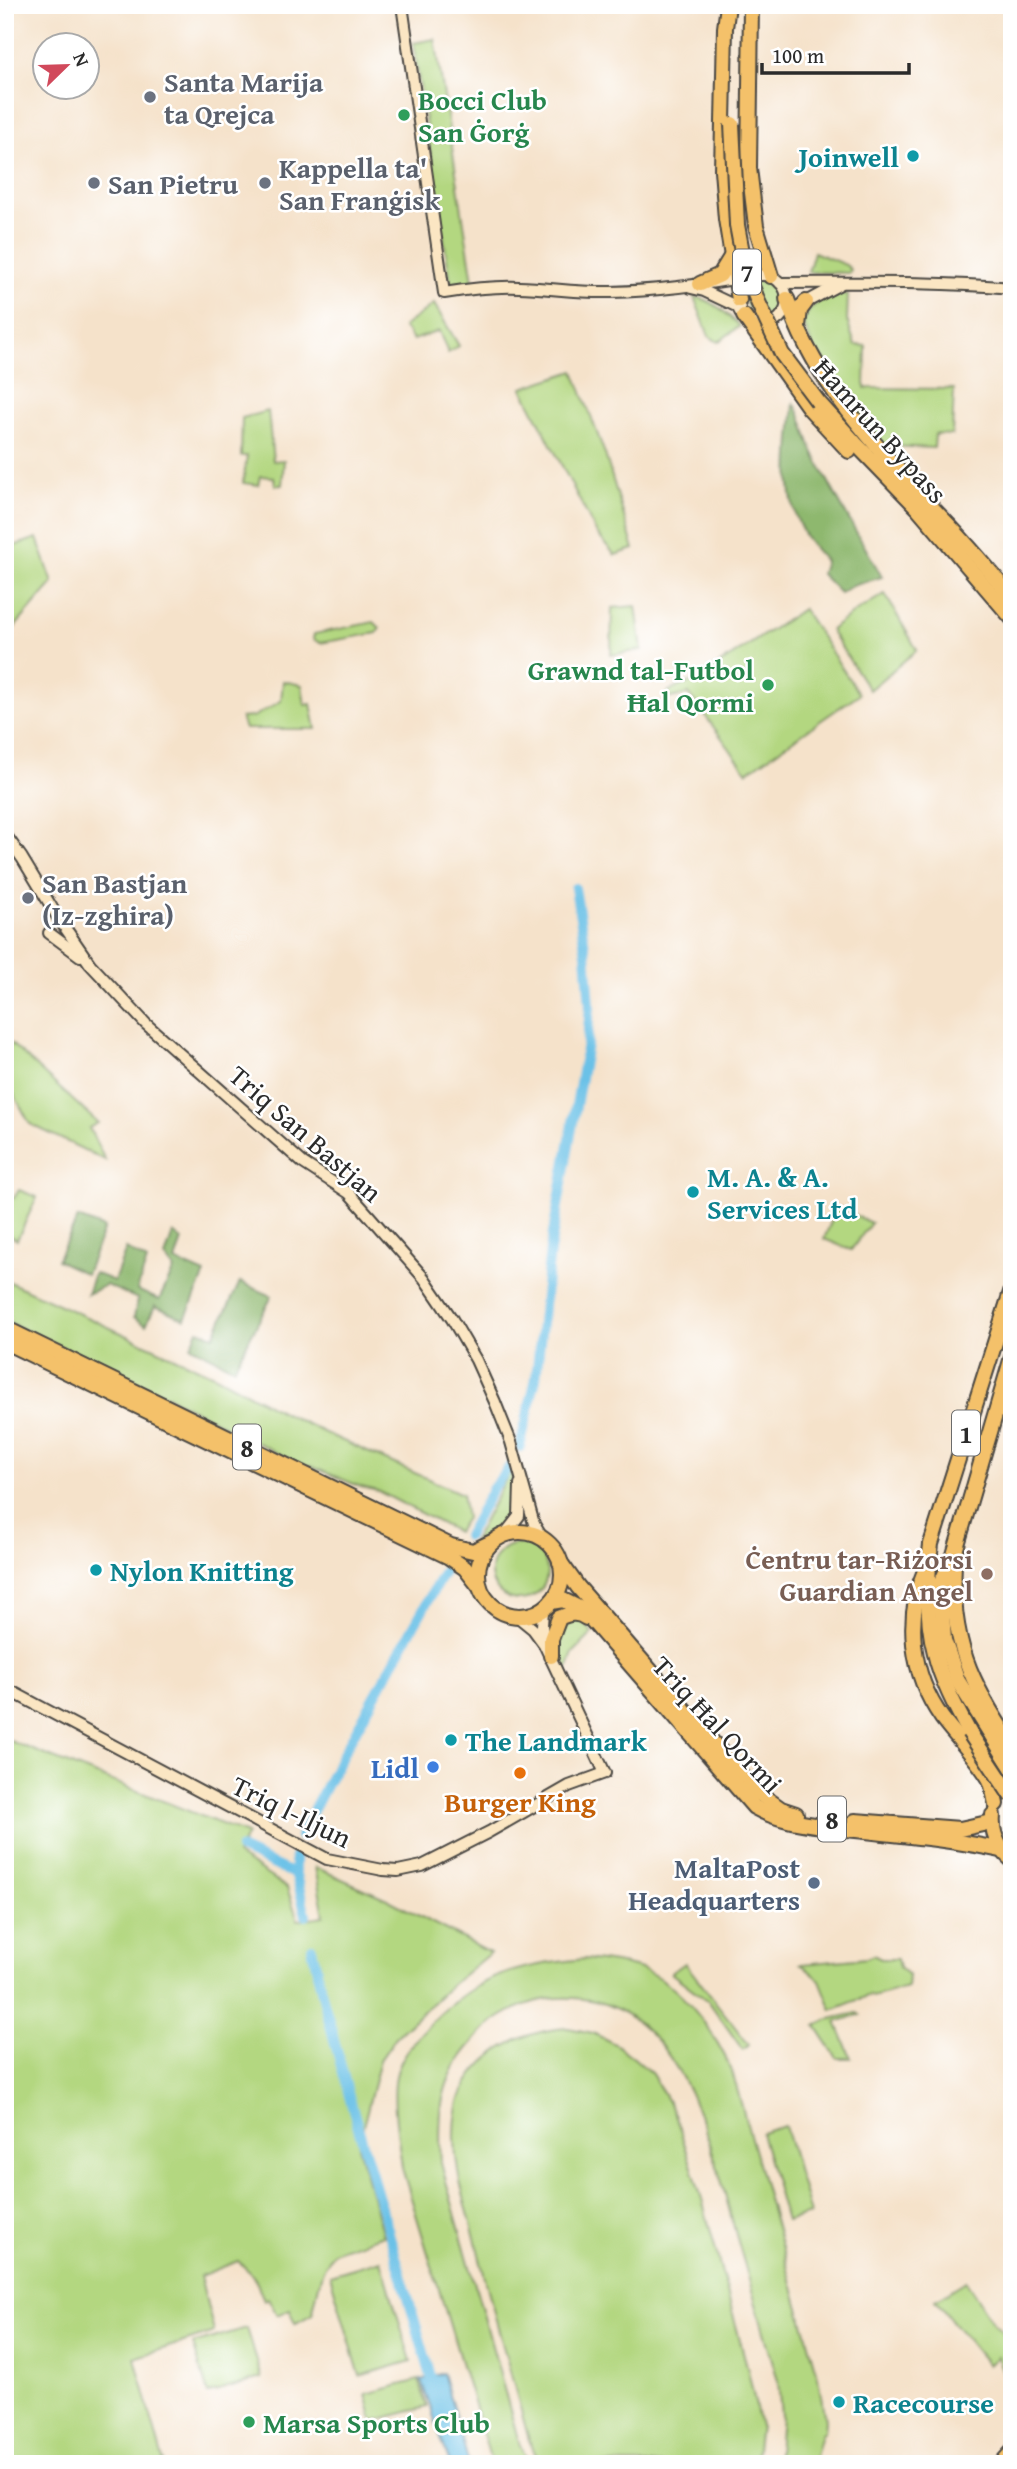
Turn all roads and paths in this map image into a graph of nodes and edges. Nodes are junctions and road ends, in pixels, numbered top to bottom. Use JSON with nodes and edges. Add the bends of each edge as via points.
{"nodes":[{"id":1,"x":402,"y":5,"type":"edge"},
{"id":2,"x":728,"y":5,"type":"edge"},
{"id":3,"x":734,"y":5,"type":"edge"},
{"id":4,"x":746,"y":5,"type":"edge"},
{"id":5,"x":751,"y":5,"type":"edge"},
{"id":6,"x":736,"y":123,"type":"junction"},
{"id":7,"x":731,"y":257,"type":"junction"},
{"id":8,"x":769,"y":278,"type":"junction"},
{"id":9,"x":736,"y":279,"type":"junction"},
{"id":10,"x":841,"y":283,"type":"junction"},
{"id":11,"x":692,"y":285,"type":"junction"},
{"id":12,"x":1012,"y":288,"type":"edge"},
{"id":13,"x":806,"y":302,"type":"junction"},
{"id":14,"x":789,"y":305,"type":"junction"},
{"id":15,"x":741,"y":308,"type":"junction"},
{"id":16,"x":799,"y":331,"type":"junction"},
{"id":17,"x":923,"y":505,"type":"junction"},
{"id":18,"x":1012,"y":598,"type":"edge"},
{"id":19,"x":1012,"y":618,"type":"edge"},
{"id":20,"x":7,"y":836,"type":"edge"},
{"id":21,"x":57,"y":916,"type":"junction"},
{"id":22,"x":48,"y":933,"type":"dead end"},
{"id":23,"x":71,"y":949,"type":"junction"},
{"id":24,"x":90,"y":964,"type":"junction"},
{"id":25,"x":1012,"y":1280,"type":"edge"},
{"id":26,"x":1012,"y":1289,"type":"edge"},
{"id":27,"x":1007,"y":1305,"type":"junction"},
{"id":28,"x":5,"y":1328,"type":"edge"},
{"id":29,"x":5,"y":1342,"type":"edge"},
{"id":30,"x":1012,"y":1357,"type":"edge"},
{"id":31,"x":519,"y":1471,"type":"junction"},
{"id":32,"x":505,"y":1534,"type":"junction"},
{"id":33,"x":543,"y":1539,"type":"junction"},
{"id":34,"x":492,"y":1542,"type":"junction"},
{"id":35,"x":954,"y":1555,"type":"junction"},
{"id":36,"x":560,"y":1562,"type":"junction"},
{"id":37,"x":929,"y":1562,"type":"junction"},
{"id":38,"x":479,"y":1586,"type":"junction"},
{"id":39,"x":547,"y":1606,"type":"junction"},
{"id":40,"x":517,"y":1616,"type":"junction"},
{"id":41,"x":593,"y":1622,"type":"junction"},
{"id":42,"x":548,"y":1650,"type":"junction"},
{"id":43,"x":5,"y":1688,"type":"edge"},
{"id":44,"x":1012,"y":1745,"type":"edge"},
{"id":45,"x":1012,"y":1768,"type":"edge"},
{"id":46,"x":1012,"y":1785,"type":"edge"},
{"id":47,"x":1012,"y":1797,"type":"edge"},
{"id":48,"x":996,"y":1804,"type":"junction"},
{"id":49,"x":992,"y":1822,"type":"junction"},
{"id":50,"x":1006,"y":1855,"type":"edge"},
{"id":51,"x":1012,"y":2452,"type":"edge"},
{"id":52,"x":1001,"y":2464,"type":"edge"}],
"edges":[{"from":1,"to":11,"type":"street","via":[[444,292],[519,287],[611,292]]},
{"from":2,"to":7,"type":"highway","via":[[722,170]]},
{"from":3,"to":6,"type":"highway","name":"Ħamrun Bypass","number":"7"},
{"from":4,"to":6,"type":"highway","name":"Ħamrun Bypass","number":"7"},
{"from":5,"to":8,"type":"highway","via":[[749,168],[755,226]]},
{"from":6,"to":17,"type":"highway","name":"Ħamrun Bypass","number":"7","via":[[744,224],[765,300],[821,400]]},
{"from":7,"to":9,"type":"highway"},
{"from":7,"to":11,"type":"highway","via":[[720,275]]},
{"from":8,"to":9,"type":"street"},
{"from":8,"to":10,"type":"street"},
{"from":8,"to":14,"type":"street"},
{"from":8,"to":15,"type":"street","via":[[746,280],[740,287]]},
{"from":9,"to":11,"type":"street"},
{"from":9,"to":15,"type":"highway"},
{"from":10,"to":12,"type":"street"},
{"from":10,"to":13,"type":"street"},
{"from":11,"to":15,"type":"street"},
{"from":13,"to":14,"type":"street"},
{"from":13,"to":16,"type":"highway","via":[[797,320]]},
{"from":14,"to":15,"type":"street","via":[[776,322],[759,325]]},
{"from":14,"to":16,"type":"highway"},
{"from":15,"to":17,"type":"highway","via":[[810,409],[848,450]]},
{"from":16,"to":17,"type":"highway","via":[[835,393]]},
{"from":17,"to":18,"type":"highway","name":"Ħamrun Bypass","number":"7","via":[[975,553]]},
{"from":17,"to":19,"type":"highway","name":"Ħamrun Bypass","number":"7"},
{"from":20,"to":21,"type":"street","name":"Triq San Bastjan"},
{"from":21,"to":23,"type":"street","name":"Triq San Bastjan"},
{"from":21,"to":24,"type":"street","name":"Triq San Bastjan"},
{"from":22,"to":23,"type":"street","name":"Triq San Bastjan"},
{"from":23,"to":24,"type":"street","name":"Triq San Bastjan"},
{"from":24,"to":31,"type":"street","name":"Triq San Bastjan","via":[[146,1024],[246,1113],[303,1163],[349,1193],[424,1278],[476,1360]]},
{"from":25,"to":27,"type":"highway"},
{"from":26,"to":27,"type":"highway","number":"1"},
{"from":27,"to":37,"type":"highway","number":"1"},
{"from":28,"to":34,"type":"highway","number":"8","via":[[451,1546],[473,1551]]},
{"from":29,"to":38,"type":"highway","number":"8","via":[[449,1558],[465,1568]]},
{"from":30,"to":35,"type":"highway","number":"1"},
{"from":31,"to":32,"type":"street","name":"Triq San Bastjan","via":[[519,1516]]},
{"from":31,"to":33,"type":"street","name":"Triq San Bastjan"},
{"from":32,"to":33,"type":"highway","via":[[531,1533]]},
{"from":32,"to":34,"type":"highway","number":"8"},
{"from":33,"to":36,"type":"highway","number":"8"},
{"from":34,"to":38,"type":"highway","via":[[479,1562]]},
{"from":35,"to":44,"type":"highway","via":[[958,1638],[970,1676]]},
{"from":35,"to":45,"type":"highway","number":"1","via":[[940,1585],[944,1640],[958,1681]]},
{"from":36,"to":39,"type":"highway","via":[[559,1590]]},
{"from":36,"to":49,"type":"highway","name":"Triq Ħal Qormi","number":"8","via":[[703,1734],[753,1789],[773,1804],[817,1818],[960,1829]]},
{"from":37,"to":47,"type":"highway","number":"1","bridge":true,"via":[[935,1654],[969,1732]]},
{"from":37,"to":48,"type":"highway","via":[[913,1619],[913,1656],[940,1715],[990,1780]]},
{"from":38,"to":40,"type":"highway","number":"8","via":[[494,1608]]},
{"from":39,"to":40,"type":"highway","number":"8"},
{"from":39,"to":41,"type":"highway","name":"Triq Ħal Qormi","number":"8","via":[[564,1600],[583,1610]]},
{"from":39,"to":42,"type":"street","via":[[541,1626]]},
{"from":40,"to":42,"type":"street"},
{"from":41,"to":42,"type":"highway","via":[[581,1614],[559,1618]]},
{"from":41,"to":50,"type":"highway","name":"Triq Ħal Qormi","number":"8","via":[[754,1807],[767,1815],[889,1835],[960,1841]]},
{"from":42,"to":43,"type":"street","name":"Triq l-Iljun","via":[[605,1773],[569,1786],[422,1866],[398,1871],[327,1858]]},
{"from":46,"to":48,"type":"highway"},
{"from":48,"to":49,"type":"highway"},
{"from":49,"to":50,"type":"highway","number":"8","via":[[994,1837]]},
{"from":51,"to":52,"type":"highway"}]}
